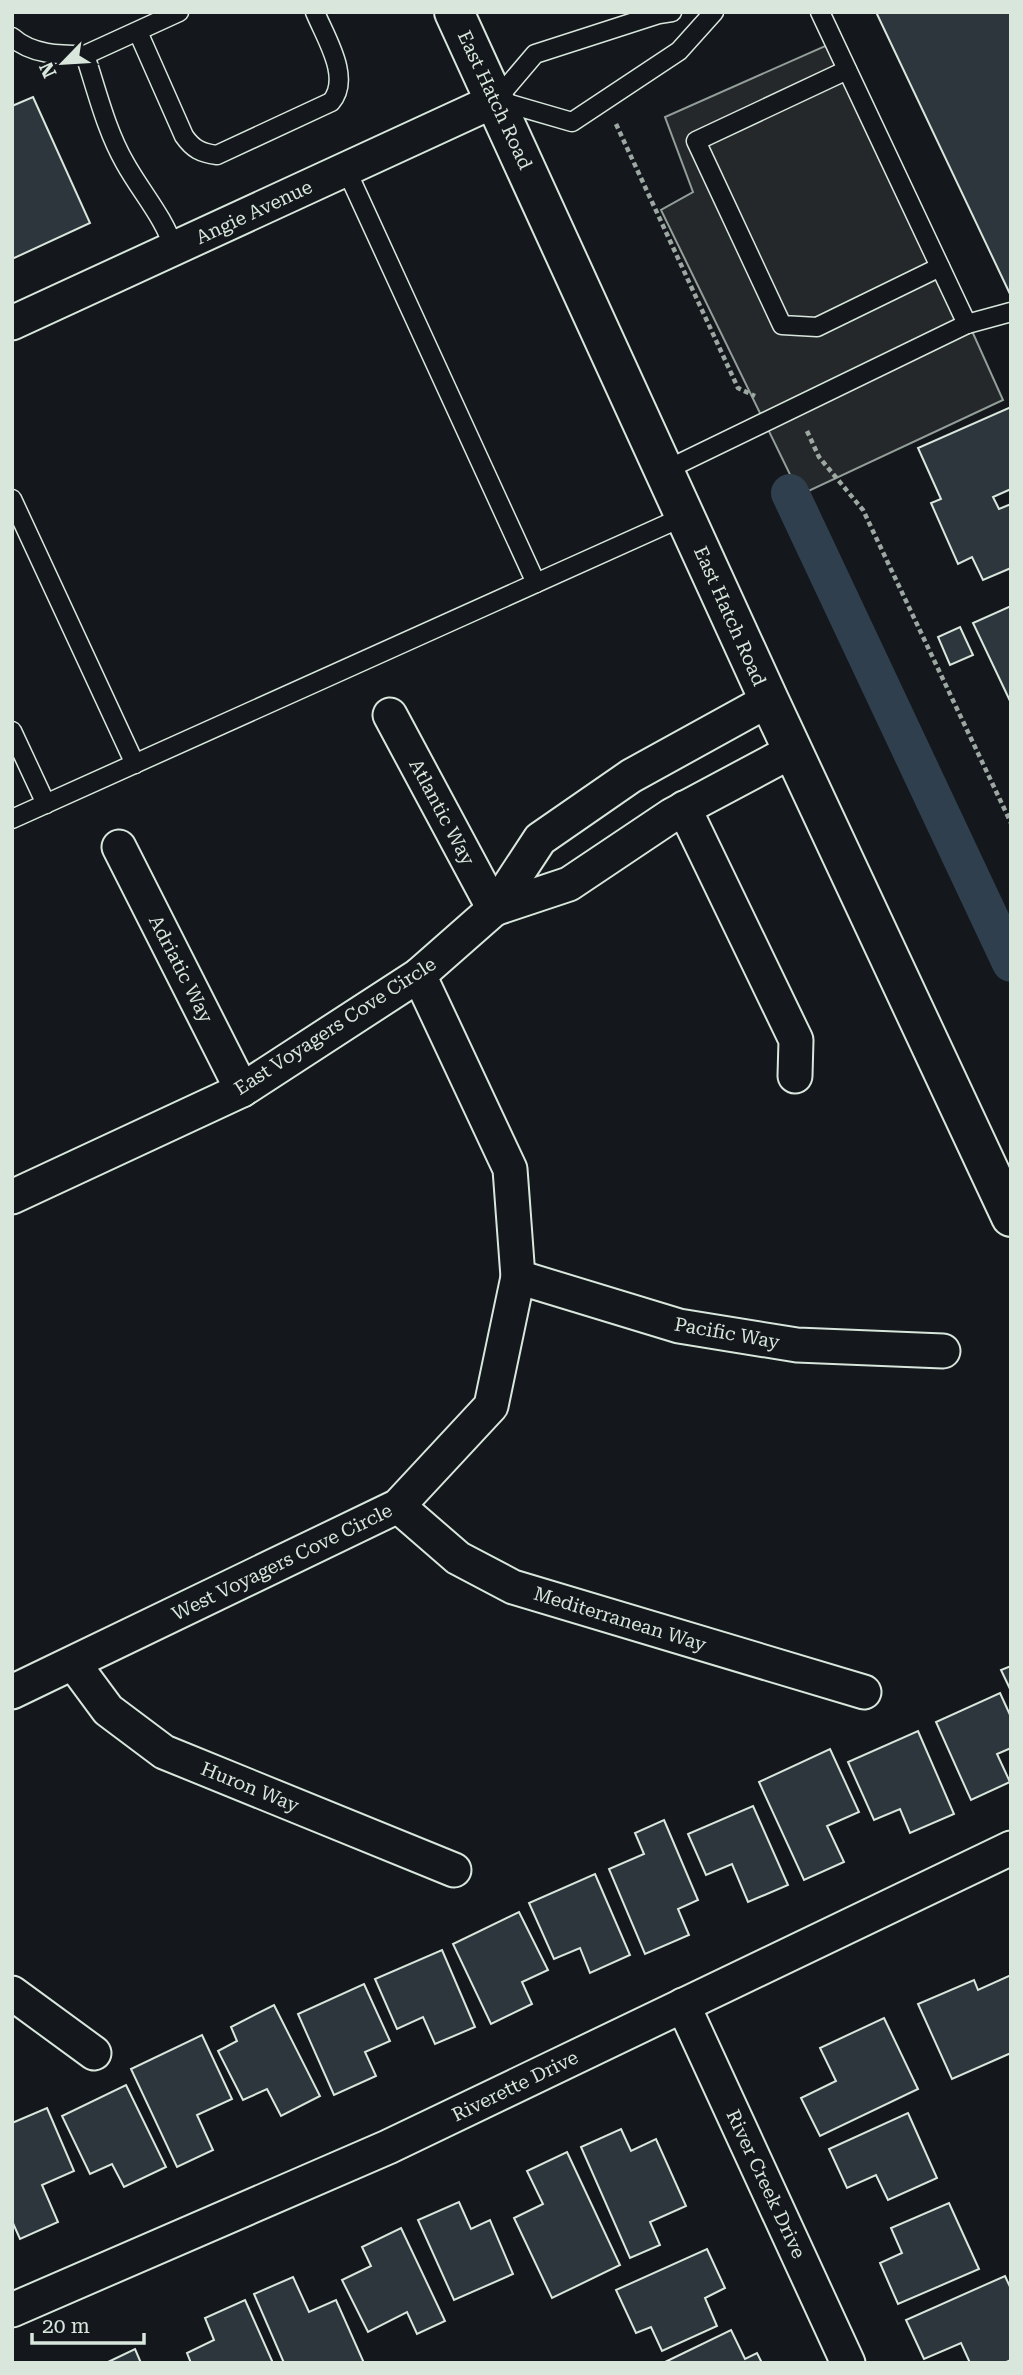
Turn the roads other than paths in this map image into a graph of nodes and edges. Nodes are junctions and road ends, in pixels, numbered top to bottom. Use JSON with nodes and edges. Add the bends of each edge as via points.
{"nodes":[{"id":1,"x":179,"y":12,"type":"edge"},
{"id":2,"x":315,"y":12,"type":"edge"},
{"id":3,"x":454,"y":12,"type":"edge"},
{"id":4,"x":672,"y":12,"type":"edge"},
{"id":5,"x":714,"y":12,"type":"edge"},
{"id":6,"x":820,"y":12,"type":"edge"},
{"id":7,"x":138,"y":32,"type":"junction"},
{"id":8,"x":12,"y":37,"type":"edge"},
{"id":9,"x":85,"y":55,"type":"junction"},
{"id":10,"x":847,"y":69,"type":"junction"},
{"id":11,"x":496,"y":100,"type":"junction"},
{"id":12,"x":346,"y":169,"type":"junction"},
{"id":13,"x":174,"y":249,"type":"junction"},
{"id":14,"x":940,"y":267,"type":"junction"},
{"id":15,"x":1011,"y":312,"type":"edge"},
{"id":16,"x":12,"y":323,"type":"edge"},
{"id":17,"x":967,"y":324,"type":"junction"},
{"id":18,"x":664,"y":471,"type":"junction"},
{"id":19,"x":12,"y":499,"type":"edge"},
{"id":20,"x":685,"y":516,"type":"junction"},
{"id":21,"x":536,"y":583,"type":"junction"},
{"id":22,"x":769,"y":700,"type":"junction"},
{"id":23,"x":390,"y":715,"type":"dead end"},
{"id":24,"x":12,"y":731,"type":"edge"},
{"id":25,"x":792,"y":751,"type":"junction"},
{"id":26,"x":135,"y":764,"type":"junction"},
{"id":27,"x":46,"y":804,"type":"junction"},
{"id":28,"x":684,"y":808,"type":"junction"},
{"id":29,"x":12,"y":819,"type":"edge"},
{"id":30,"x":119,"y":847,"type":"dead end"},
{"id":31,"x":495,"y":909,"type":"junction"},
{"id":32,"x":419,"y":975,"type":"junction"},
{"id":33,"x":796,"y":1076,"type":"dead end"},
{"id":34,"x":242,"y":1090,"type":"junction"},
{"id":35,"x":12,"y":1197,"type":"edge"},
{"id":36,"x":1011,"y":1217,"type":"edge"},
{"id":37,"x":518,"y":1277,"type":"junction"},
{"id":38,"x":943,"y":1351,"type":"dead end"},
{"id":39,"x":398,"y":1506,"type":"junction"},
{"id":40,"x":74,"y":1664,"type":"junction"},
{"id":41,"x":12,"y":1692,"type":"edge"},
{"id":42,"x":864,"y":1692,"type":"dead end"},
{"id":43,"x":1011,"y":1848,"type":"edge"},
{"id":44,"x":454,"y":1870,"type":"dead end"},
{"id":45,"x":12,"y":1993,"type":"edge"},
{"id":46,"x":683,"y":2005,"type":"junction"},
{"id":47,"x":94,"y":2053,"type":"dead end"},
{"id":48,"x":12,"y":2310,"type":"edge"},
{"id":49,"x":848,"y":2363,"type":"edge"}],
"edges":[{"from":1,"to":7,"type":"lane"},
{"from":2,"to":7,"type":"lane","via":[[340,73],[336,96],[216,155],[191,147],[184,136]]},
{"from":3,"to":11,"type":"main road","name":"East Hatch Road"},
{"from":4,"to":11,"type":"lane","via":[[535,54]]},
{"from":5,"to":11,"type":"lane","via":[[679,51],[572,122]]},
{"from":6,"to":10,"type":"lane"},
{"from":7,"to":9,"type":"lane"},
{"from":8,"to":9,"type":"lane","via":[[56,55]]},
{"from":9,"to":13,"type":"lane","via":[[110,132],[168,230]]},
{"from":10,"to":14,"type":"lane"},
{"from":10,"to":14,"type":"lane","via":[[696,141],[701,153],[782,325],[817,327]]},
{"from":11,"to":12,"type":"street","name":"Angie Avenue"},
{"from":11,"to":18,"type":"main road","name":"East Hatch Road"},
{"from":12,"to":13,"type":"street","name":"Angie Avenue"},
{"from":12,"to":21,"type":"lane"},
{"from":13,"to":16,"type":"street","name":"Angie Avenue"},
{"from":14,"to":17,"type":"lane"},
{"from":15,"to":17,"type":"lane"},
{"from":17,"to":18,"type":"lane"},
{"from":18,"to":20,"type":"main road","name":"East Hatch Road"},
{"from":19,"to":26,"type":"lane"},
{"from":20,"to":21,"type":"lane"},
{"from":20,"to":22,"type":"main road","name":"East Hatch Road"},
{"from":21,"to":26,"type":"lane"},
{"from":22,"to":25,"type":"main road","name":"East Hatch Road"},
{"from":22,"to":31,"type":"street","name":"East Voyagers Cove Circle","via":[[631,776],[540,839]]},
{"from":23,"to":31,"type":"street","name":"Atlantic Way"},
{"from":24,"to":27,"type":"lane"},
{"from":25,"to":28,"type":"street","name":"East Voyagers Cove Circle"},
{"from":25,"to":36,"type":"main road","name":"East Hatch Road"},
{"from":26,"to":27,"type":"lane"},
{"from":27,"to":29,"type":"lane"},
{"from":28,"to":31,"type":"street","name":"East Voyagers Cove Circle","via":[[569,884]]},
{"from":28,"to":33,"type":"street","via":[[796,1040]]},
{"from":30,"to":34,"type":"street","name":"Adriatic Way"},
{"from":31,"to":32,"type":"street","name":"East Voyagers Cove Circle"},
{"from":32,"to":34,"type":"street","name":"East Voyagers Cove Circle"},
{"from":32,"to":37,"type":"street","name":"West Voyagers Cove Circle","via":[[510,1169]]},
{"from":34,"to":35,"type":"street","name":"East Voyagers Cove Circle"},
{"from":37,"to":38,"type":"street","name":"Pacific Way","via":[[679,1326],[797,1345]]},
{"from":37,"to":39,"type":"street","name":"West Voyagers Cove Circle","via":[[491,1406]]},
{"from":39,"to":40,"type":"street","name":"West Voyagers Cove Circle"},
{"from":39,"to":42,"type":"street","name":"Mediterranean Way","via":[[458,1558],[513,1587]]},
{"from":40,"to":41,"type":"street","name":"West Voyagers Cove Circle"},
{"from":40,"to":44,"type":"street","name":"Huron Way","via":[[108,1710],[164,1752]]},
{"from":43,"to":46,"type":"street","name":"Riverette Drive"},
{"from":45,"to":47,"type":"street"},
{"from":46,"to":48,"type":"street","name":"Riverette Drive","via":[[388,2147]]},
{"from":46,"to":49,"type":"street","name":"River Creek Drive"}]}
